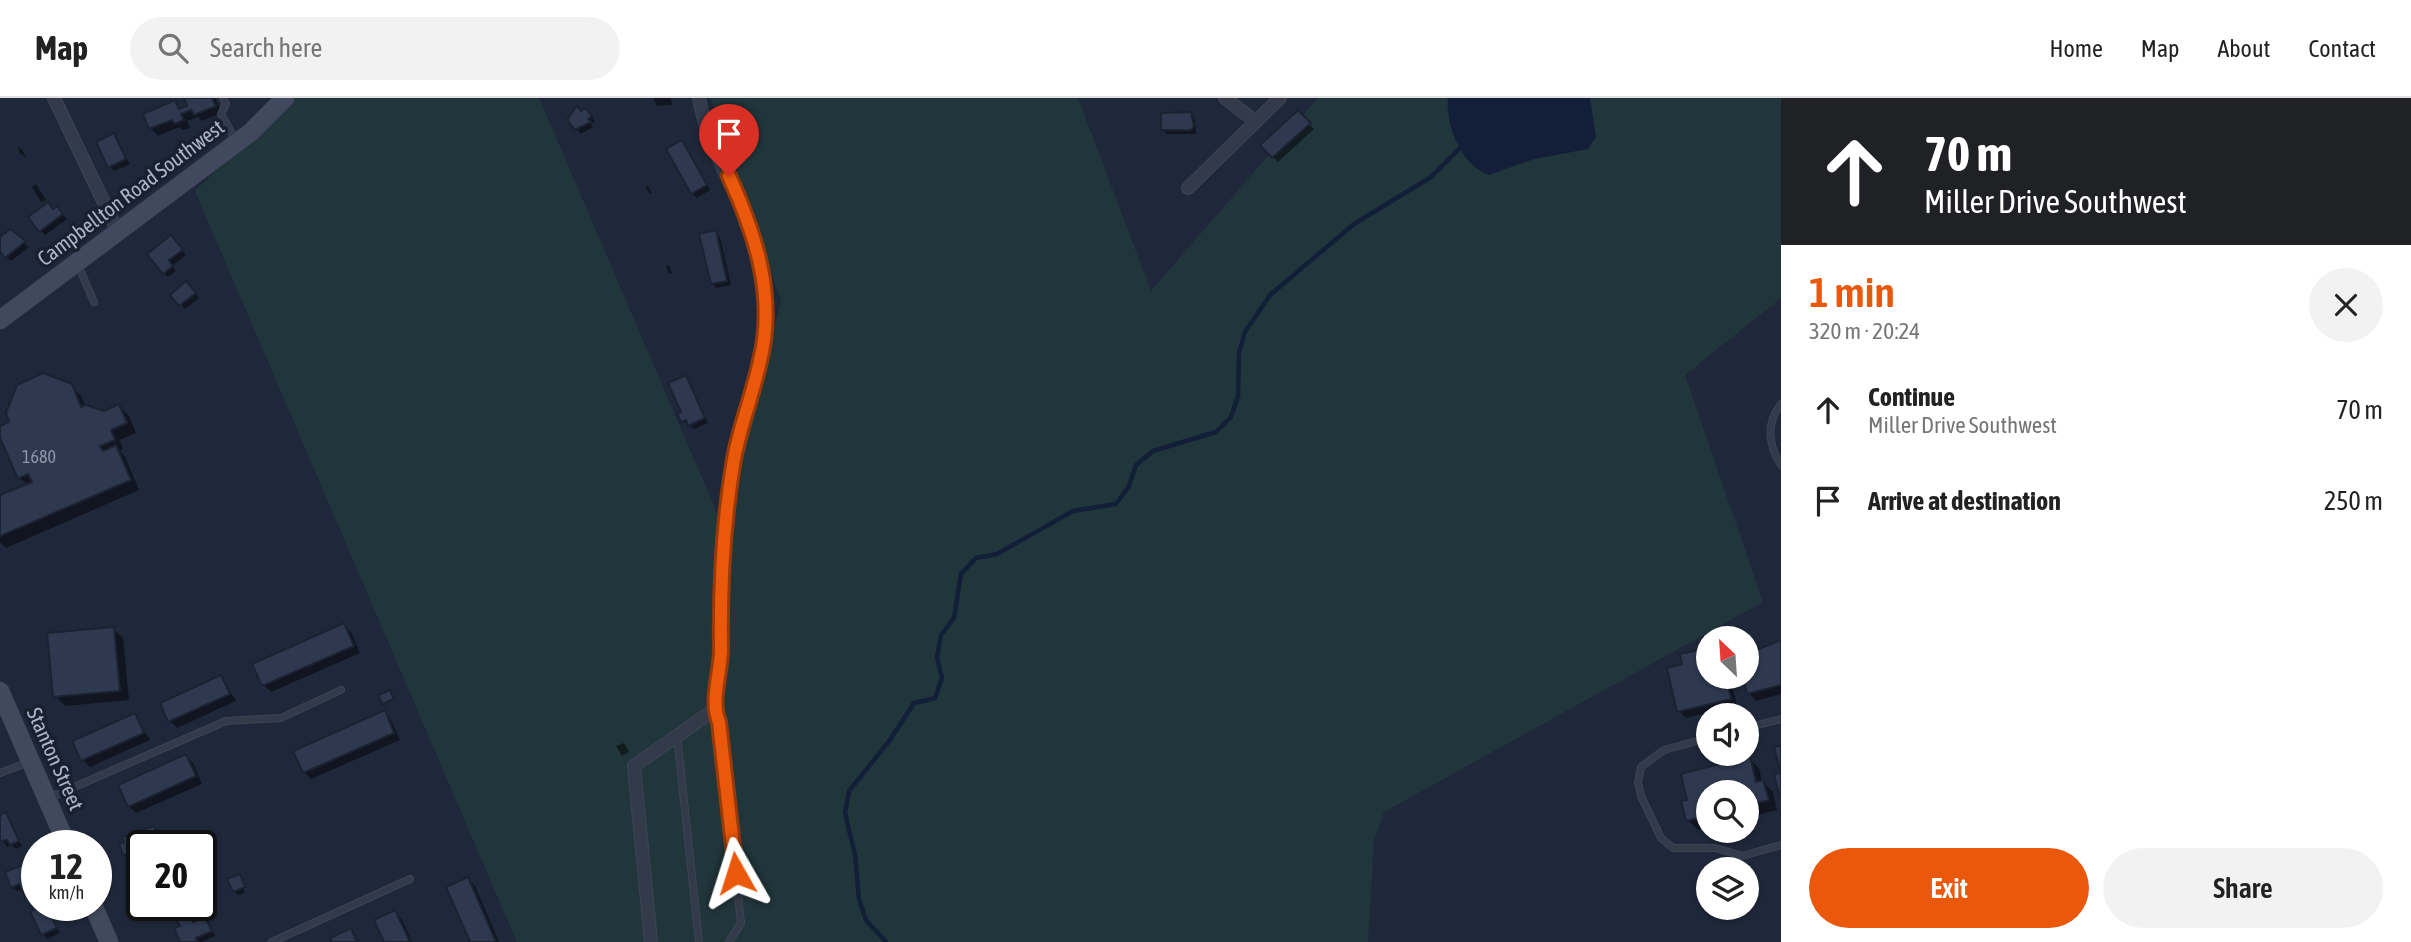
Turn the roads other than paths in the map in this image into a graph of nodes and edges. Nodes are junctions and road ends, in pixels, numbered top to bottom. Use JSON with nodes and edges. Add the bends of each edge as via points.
{"nodes":[{"id":1,"x":54,"y":98,"type":"edge"},
{"id":2,"x":223,"y":98,"type":"edge"},
{"id":3,"x":285,"y":98,"type":"edge"},
{"id":4,"x":699,"y":98,"type":"edge"},
{"id":5,"x":1225,"y":98,"type":"edge"},
{"id":6,"x":1280,"y":98,"type":"edge"},
{"id":7,"x":1256,"y":122,"type":"junction"},
{"id":8,"x":237,"y":142,"type":"junction"},
{"id":9,"x":1188,"y":188,"type":"dead end"},
{"id":10,"x":118,"y":232,"type":"junction"},
{"id":11,"x":78,"y":263,"type":"junction"},
{"id":12,"x":94,"y":302,"type":"dead end"},
{"id":13,"x":0,"y":320,"type":"edge"},
{"id":14,"x":1781,"y":404,"type":"edge"},
{"id":15,"x":1781,"y":465,"type":"edge"},
{"id":16,"x":341,"y":690,"type":"dead end"},
{"id":17,"x":0,"y":691,"type":"edge"},
{"id":18,"x":714,"y":710,"type":"junction"},
{"id":19,"x":1781,"y":719,"type":"edge"},
{"id":20,"x":1759,"y":725,"type":"edge"},
{"id":21,"x":677,"y":734,"type":"junction"},
{"id":22,"x":1696,"y":742,"type":"edge"},
{"id":23,"x":31,"y":761,"type":"junction"},
{"id":24,"x":0,"y":773,"type":"edge"},
{"id":25,"x":47,"y":799,"type":"junction"},
{"id":26,"x":60,"y":830,"type":"edge"},
{"id":27,"x":1781,"y":845,"type":"edge"},
{"id":28,"x":410,"y":879,"type":"dead end"},
{"id":29,"x":100,"y":921,"type":"edge"},
{"id":30,"x":110,"y":942,"type":"edge"},
{"id":31,"x":272,"y":942,"type":"edge"},
{"id":32,"x":651,"y":942,"type":"edge"},
{"id":33,"x":699,"y":942,"type":"edge"},
{"id":34,"x":729,"y":942,"type":"edge"}],
"edges":[{"from":1,"to":10,"type":"street"},
{"from":2,"to":8,"type":"lane","via":[[226,104],[221,114]]},
{"from":3,"to":8,"type":"main road","name":"Campbellton Road Southwest"},
{"from":4,"to":18,"type":"street","via":[[706,126],[757,243],[766,309],[761,358],[724,514],[720,675]]},
{"from":5,"to":7,"type":"street"},
{"from":6,"to":7,"type":"street"},
{"from":7,"to":9,"type":"street"},
{"from":8,"to":10,"type":"main road","name":"Campbellton Road Southwest"},
{"from":10,"to":11,"type":"main road","name":"Campbellton Road Southwest"},
{"from":11,"to":12,"type":"lane"},
{"from":11,"to":13,"type":"main road","name":"Campbellton Road Southwest"},
{"from":14,"to":15,"type":"lane","via":[[1770,433]]},
{"from":16,"to":25,"type":"lane","via":[[281,718],[226,721]]},
{"from":17,"to":23,"type":"main road","name":"Stanton Street"},
{"from":18,"to":21,"type":"street"},
{"from":18,"to":34,"type":"lane","via":[[741,923]]},
{"from":19,"to":20,"type":"lane"},
{"from":21,"to":32,"type":"street","via":[[634,766]]},
{"from":21,"to":33,"type":"lane"},
{"from":22,"to":27,"type":"lane","via":[[1654,754],[1641,767],[1641,796],[1661,838],[1677,849],[1716,848],[1742,856]]},
{"from":23,"to":24,"type":"lane"},
{"from":23,"to":25,"type":"main road","name":"Stanton Street"},
{"from":25,"to":26,"type":"main road","name":"Stanton Street"},
{"from":28,"to":31,"type":"lane"},
{"from":29,"to":30,"type":"main road"}]}
